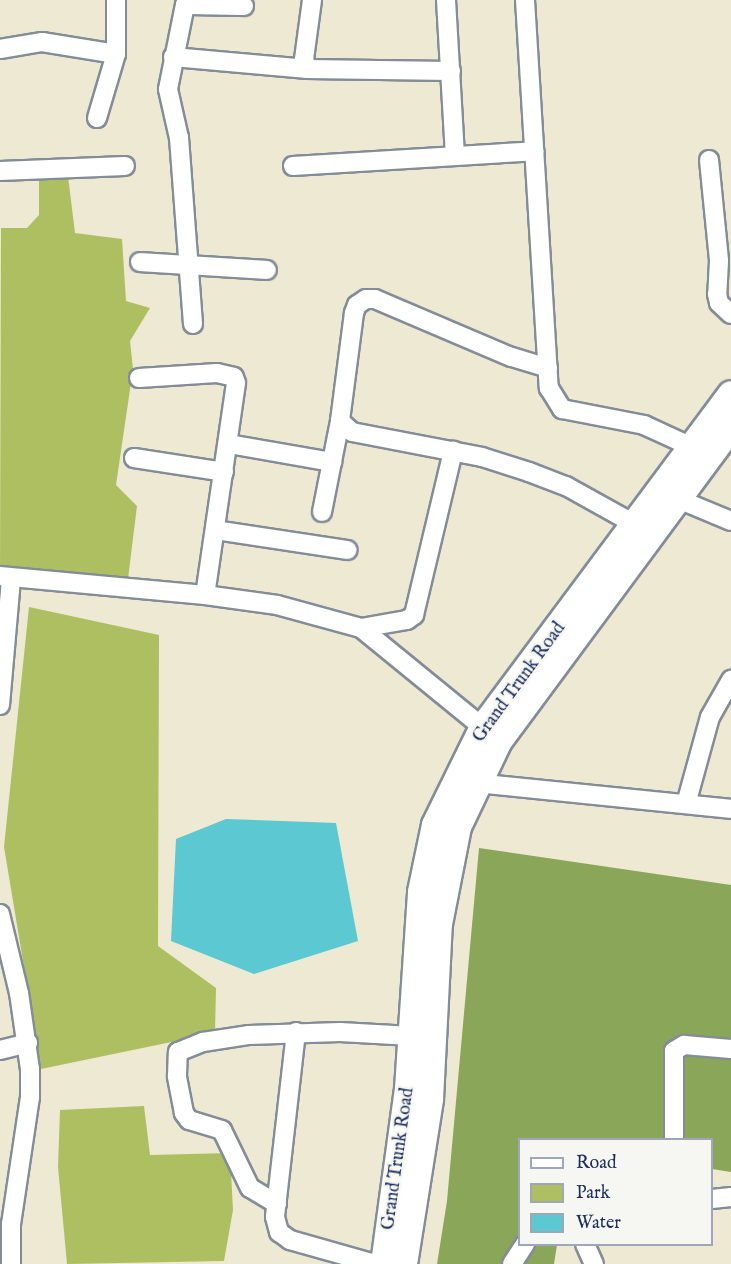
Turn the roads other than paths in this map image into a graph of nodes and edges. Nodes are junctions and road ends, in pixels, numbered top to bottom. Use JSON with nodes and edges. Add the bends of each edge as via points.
{"nodes":[{"id":1,"x":116,"y":0,"type":"edge"},
{"id":2,"x":312,"y":0,"type":"edge"},
{"id":3,"x":446,"y":0,"type":"edge"},
{"id":4,"x":525,"y":0,"type":"edge"},
{"id":5,"x":244,"y":6,"type":"dead end"},
{"id":6,"x":0,"y":49,"type":"edge"},
{"id":7,"x":116,"y":54,"type":"junction"},
{"id":8,"x":174,"y":57,"type":"junction"},
{"id":9,"x":308,"y":69,"type":"junction"},
{"id":10,"x":451,"y":71,"type":"junction"},
{"id":11,"x":98,"y":118,"type":"dead end"},
{"id":12,"x":535,"y":151,"type":"junction"},
{"id":13,"x":455,"y":155,"type":"junction"},
{"id":14,"x":709,"y":160,"type":"dead end"},
{"id":15,"x":124,"y":166,"type":"dead end"},
{"id":16,"x":293,"y":166,"type":"dead end"},
{"id":17,"x":0,"y":171,"type":"edge"},
{"id":18,"x":140,"y":262,"type":"dead end"},
{"id":19,"x":189,"y":264,"type":"junction"},
{"id":20,"x":267,"y":270,"type":"dead end"},
{"id":21,"x":731,"y":314,"type":"edge"},
{"id":22,"x":193,"y":324,"type":"dead end"},
{"id":23,"x":548,"y":368,"type":"junction"},
{"id":24,"x":139,"y":378,"type":"dead end"},
{"id":25,"x":731,"y":394,"type":"edge"},
{"id":26,"x":340,"y":421,"type":"junction"},
{"id":27,"x":731,"y":427,"type":"edge"},
{"id":28,"x":229,"y":444,"type":"junction"},
{"id":29,"x":692,"y":447,"type":"junction"},
{"id":30,"x":453,"y":451,"type":"junction"},
{"id":31,"x":134,"y":458,"type":"dead end"},
{"id":32,"x":332,"y":462,"type":"junction"},
{"id":33,"x":224,"y":472,"type":"junction"},
{"id":34,"x":678,"y":499,"type":"junction"},
{"id":35,"x":322,"y":512,"type":"dead end"},
{"id":36,"x":731,"y":521,"type":"edge"},
{"id":37,"x":636,"y":525,"type":"junction"},
{"id":38,"x":215,"y":530,"type":"junction"},
{"id":39,"x":347,"y":550,"type":"dead end"},
{"id":40,"x":5,"y":577,"type":"edge"},
{"id":41,"x":205,"y":595,"type":"junction"},
{"id":42,"x":361,"y":628,"type":"junction"},
{"id":43,"x":731,"y":680,"type":"edge"},
{"id":44,"x":0,"y":705,"type":"edge"},
{"id":45,"x":491,"y":734,"type":"junction"},
{"id":46,"x":476,"y":783,"type":"junction"},
{"id":47,"x":686,"y":804,"type":"junction"},
{"id":48,"x":731,"y":808,"type":"edge"},
{"id":49,"x":0,"y":914,"type":"edge"},
{"id":50,"x":296,"y":1032,"type":"junction"},
{"id":51,"x":412,"y":1036,"type":"junction"},
{"id":52,"x":28,"y":1043,"type":"junction"},
{"id":53,"x":731,"y":1049,"type":"edge"},
{"id":54,"x":0,"y":1050,"type":"edge"},
{"id":55,"x":674,"y":1138,"type":"edge"},
{"id":56,"x":731,"y":1197,"type":"edge"},
{"id":57,"x":713,"y":1199,"type":"edge"},
{"id":58,"x":277,"y":1204,"type":"junction"},
{"id":59,"x":524,"y":1246,"type":"edge"},
{"id":60,"x":585,"y":1246,"type":"edge"},
{"id":61,"x":11,"y":1264,"type":"edge"},
{"id":62,"x":375,"y":1264,"type":"edge"},
{"id":63,"x":384,"y":1264,"type":"edge"},
{"id":64,"x":404,"y":1264,"type":"edge"},
{"id":65,"x":512,"y":1264,"type":"edge"},
{"id":66,"x":594,"y":1264,"type":"edge"}],
"edges":[{"from":1,"to":7,"type":"street"},
{"from":2,"to":9,"type":"street","via":[[304,59]]},
{"from":3,"to":10,"type":"street"},
{"from":4,"to":12,"type":"street"},
{"from":5,"to":8,"type":"street","via":[[185,5]]},
{"from":6,"to":7,"type":"street","via":[[42,42]]},
{"from":7,"to":11,"type":"street"},
{"from":8,"to":9,"type":"street"},
{"from":8,"to":19,"type":"street","via":[[168,89],[179,138]]},
{"from":9,"to":10,"type":"street"},
{"from":10,"to":13,"type":"street"},
{"from":12,"to":13,"type":"street"},
{"from":12,"to":23,"type":"street"},
{"from":13,"to":16,"type":"street"},
{"from":14,"to":21,"type":"street","via":[[719,261],[717,294],[719,303]]},
{"from":15,"to":17,"type":"street"},
{"from":18,"to":19,"type":"street"},
{"from":19,"to":20,"type":"street"},
{"from":19,"to":22,"type":"street"},
{"from":23,"to":26,"type":"street","via":[[511,357],[375,299],[366,300],[357,305],[354,314]]},
{"from":23,"to":29,"type":"street","via":[[549,388],[562,409],[644,425]]},
{"from":24,"to":28,"type":"street","via":[[217,372],[234,378],[237,392]]},
{"from":25,"to":29,"type":"highway","name":"Grand Trunk Road"},
{"from":26,"to":30,"type":"street","via":[[352,432]]},
{"from":26,"to":32,"type":"street"},
{"from":27,"to":34,"type":"highway","name":"Grand Trunk Road"},
{"from":28,"to":32,"type":"street"},
{"from":28,"to":33,"type":"street"},
{"from":29,"to":37,"type":"highway","name":"Grand Trunk Road"},
{"from":30,"to":37,"type":"street","via":[[566,486]]},
{"from":30,"to":42,"type":"street","via":[[414,615],[407,620]]},
{"from":31,"to":33,"type":"street"},
{"from":32,"to":35,"type":"street"},
{"from":33,"to":38,"type":"street"},
{"from":34,"to":36,"type":"street"},
{"from":34,"to":45,"type":"highway","name":"Grand Trunk Road"},
{"from":37,"to":45,"type":"highway","name":"Grand Trunk Road"},
{"from":38,"to":39,"type":"street"},
{"from":38,"to":41,"type":"street"},
{"from":40,"to":41,"type":"street"},
{"from":40,"to":44,"type":"street"},
{"from":41,"to":42,"type":"street","via":[[277,605]]},
{"from":42,"to":45,"type":"street"},
{"from":43,"to":47,"type":"street","via":[[710,717]]},
{"from":45,"to":46,"type":"highway","name":"Grand Trunk Road"},
{"from":45,"to":51,"type":"highway","name":"Grand Trunk Road","via":[[435,825],[419,902]]},
{"from":46,"to":47,"type":"street"},
{"from":46,"to":64,"type":"highway","name":"Grand Trunk Road","via":[[458,827],[439,924],[430,1099]]},
{"from":47,"to":48,"type":"street"},
{"from":49,"to":52,"type":"street"},
{"from":50,"to":51,"type":"street"},
{"from":50,"to":58,"type":"street"},
{"from":50,"to":58,"type":"street","via":[[202,1042],[178,1053],[184,1113],[189,1120],[222,1130],[250,1188]]},
{"from":51,"to":63,"type":"highway","name":"Grand Trunk Road"},
{"from":52,"to":54,"type":"street"},
{"from":52,"to":61,"type":"street","via":[[30,1097],[11,1224]]},
{"from":53,"to":55,"type":"street","via":[[684,1045],[674,1052]]},
{"from":56,"to":57,"type":"street"},
{"from":58,"to":62,"type":"street","via":[[279,1232],[290,1240]]},
{"from":59,"to":65,"type":"street"},
{"from":60,"to":66,"type":"street"}]}
